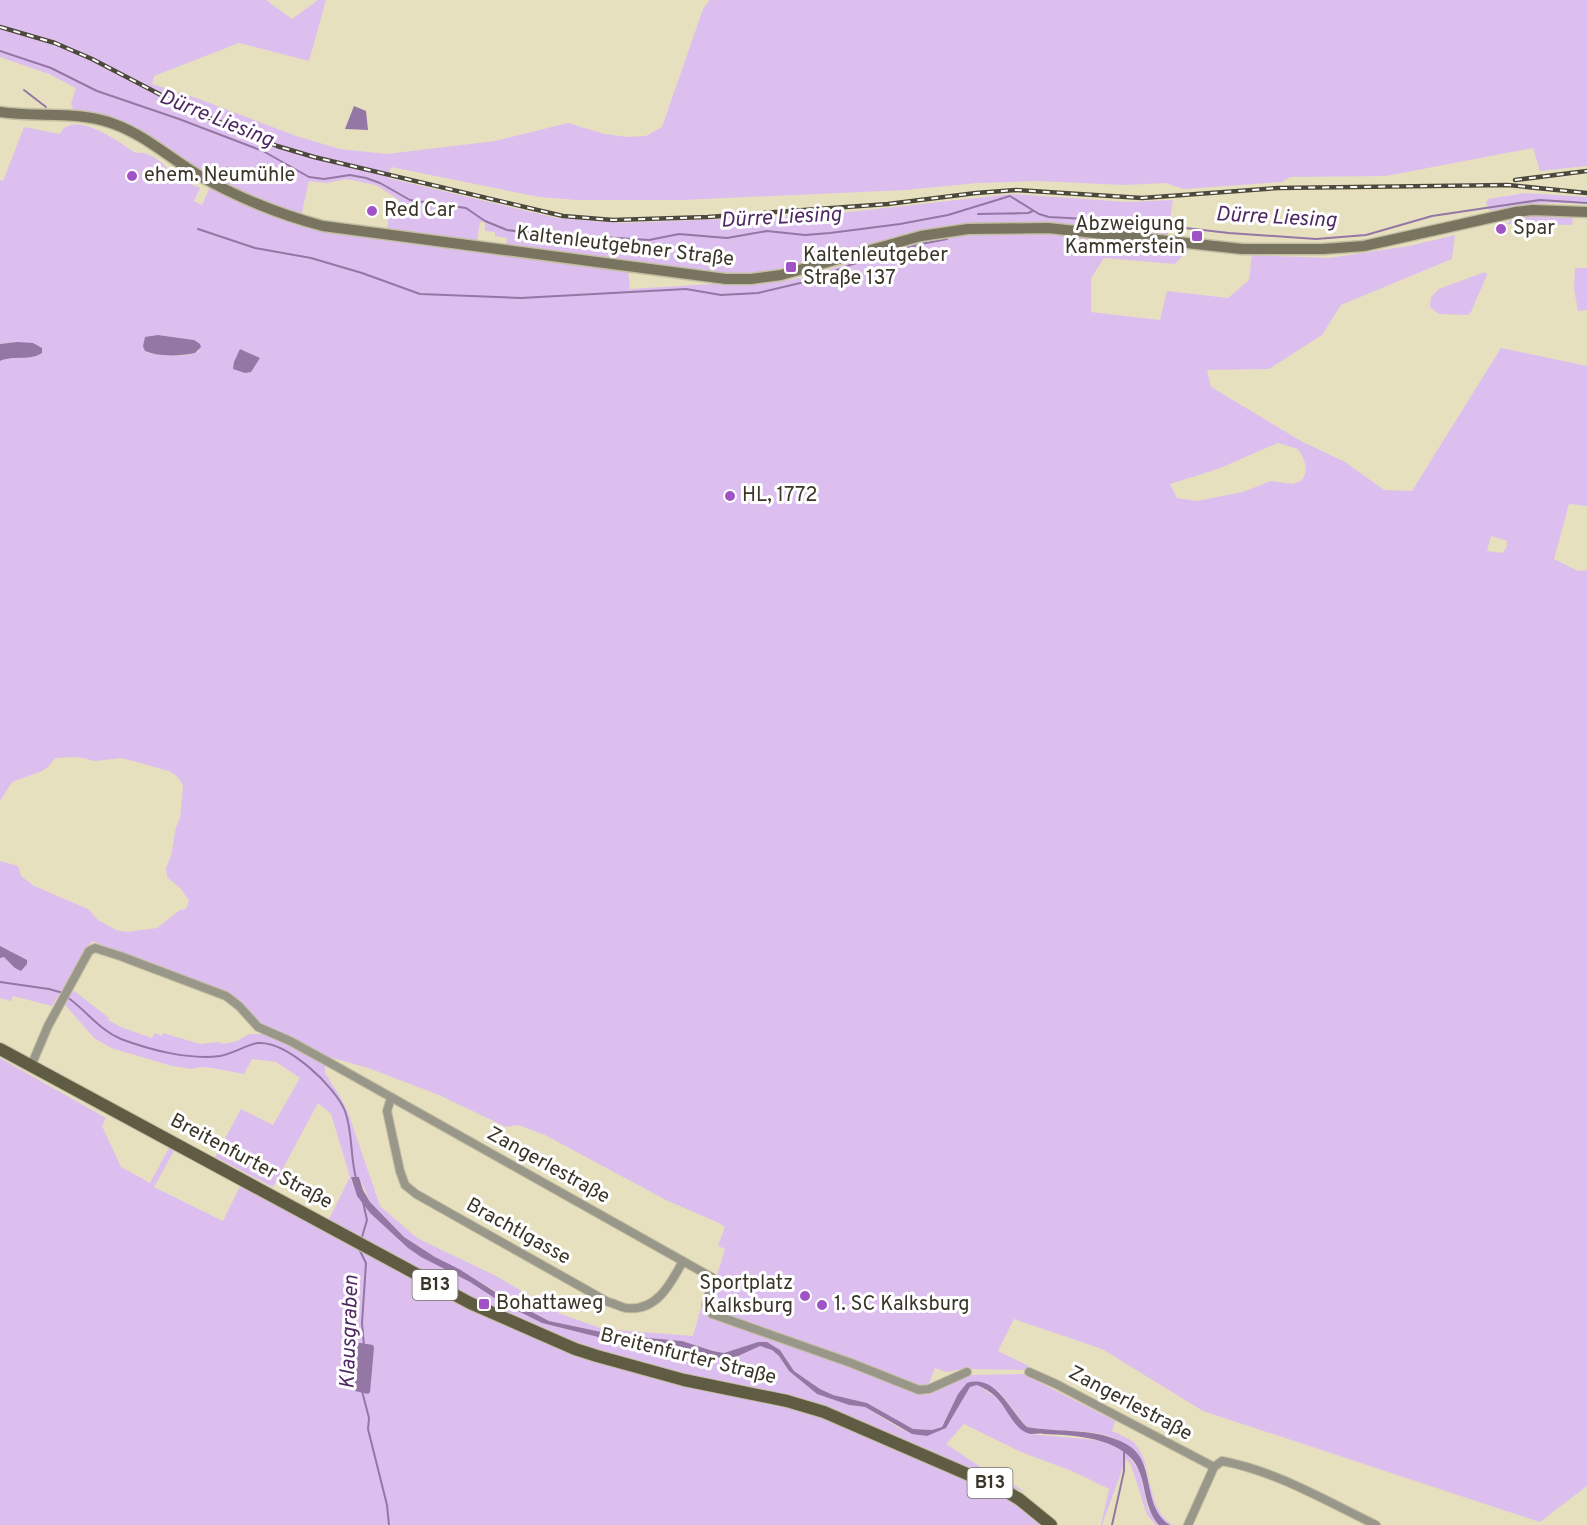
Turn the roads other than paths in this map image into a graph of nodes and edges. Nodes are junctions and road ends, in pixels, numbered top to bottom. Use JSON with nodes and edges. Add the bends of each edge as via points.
{"nodes":[{"id":1,"x":0,"y":112,"type":"edge"},
{"id":2,"x":1587,"y":212,"type":"edge"},
{"id":3,"x":0,"y":1049,"type":"edge"},
{"id":4,"x":31,"y":1066,"type":"junction"},
{"id":5,"x":391,"y":1098,"type":"junction"},
{"id":6,"x":683,"y":1261,"type":"junction"},
{"id":7,"x":967,"y":1372,"type":"dead end"},
{"id":8,"x":1029,"y":1372,"type":"dead end"},
{"id":9,"x":1214,"y":1467,"type":"junction"},
{"id":10,"x":1051,"y":1525,"type":"edge"},
{"id":11,"x":1188,"y":1525,"type":"edge"},
{"id":12,"x":1376,"y":1525,"type":"edge"}],
"edges":[{"from":1,"to":2,"type":"main road","name":"Kaltenleutgebner Straße","via":[[83,116],[115,124],[218,185],[274,211],[323,225],[726,279],[781,275],[921,236],[968,230],[1048,228],[1235,248],[1323,249],[1364,246],[1516,212]]},
{"from":3,"to":4,"type":"main road","name":"Breitenfurter Straße","number":"B13"},
{"from":4,"to":5,"type":"street","name":"Zangerlestraße","via":[[59,1004],[95,948],[226,996],[258,1027]]},
{"from":4,"to":10,"type":"main road","name":"Breitenfurter Straße","number":"B13","via":[[470,1303],[597,1356],[824,1412],[1004,1490]]},
{"from":5,"to":6,"type":"street","name":"Zangerlestraße"},
{"from":5,"to":6,"type":"street","name":"Brachtlgasse","via":[[387,1111],[405,1185],[608,1302],[627,1308],[645,1306],[659,1298]]},
{"from":6,"to":7,"type":"street","name":"Zangerlestraße","via":[[713,1278],[706,1305],[719,1317],[920,1390]]},
{"from":8,"to":9,"type":"street","name":"Zangerlestraße"},
{"from":9,"to":11,"type":"street"},
{"from":9,"to":12,"type":"street","via":[[1222,1461],[1246,1467]]}]}
